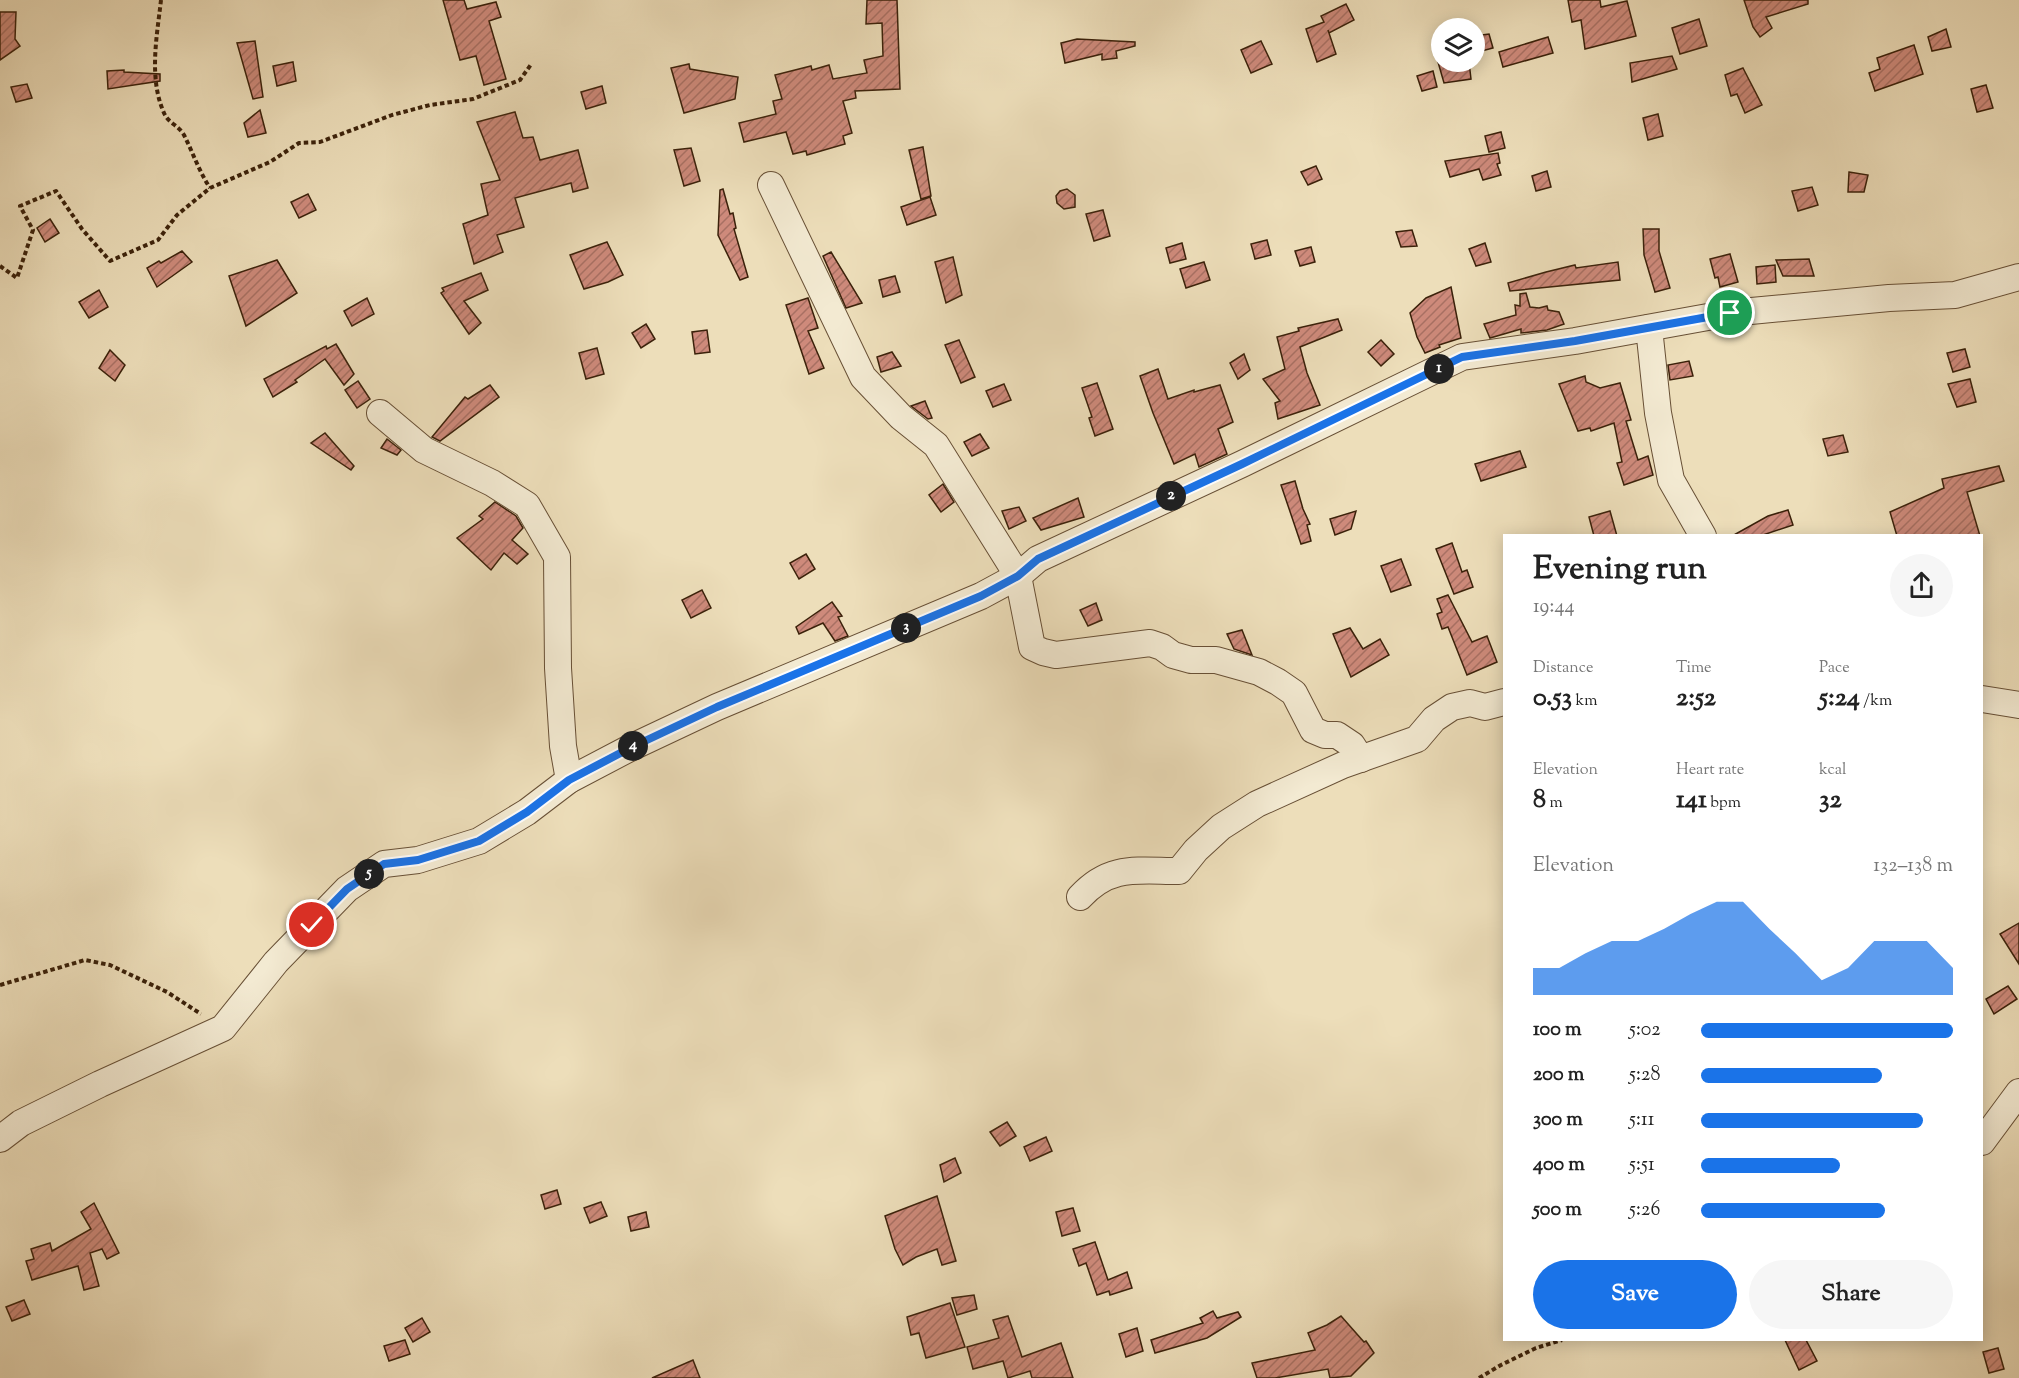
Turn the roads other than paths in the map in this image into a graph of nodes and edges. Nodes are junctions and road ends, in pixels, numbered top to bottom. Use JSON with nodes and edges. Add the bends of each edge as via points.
{"nodes":[{"id":1,"x":771,"y":185,"type":"dead end"},
{"id":2,"x":2019,"y":278,"type":"edge"},
{"id":3,"x":1649,"y":328,"type":"junction"},
{"id":4,"x":380,"y":413,"type":"dead end"},
{"id":5,"x":1702,"y":534,"type":"edge"},
{"id":6,"x":1018,"y":576,"type":"junction"},
{"id":7,"x":1983,"y":699,"type":"edge"},
{"id":8,"x":1503,"y":702,"type":"edge"},
{"id":9,"x":2019,"y":705,"type":"edge"},
{"id":10,"x":1361,"y":759,"type":"junction"},
{"id":11,"x":569,"y":780,"type":"junction"},
{"id":12,"x":1080,"y":897,"type":"dead end"},
{"id":13,"x":2019,"y":1092,"type":"edge"},
{"id":14,"x":0,"y":1139,"type":"edge"},
{"id":15,"x":1983,"y":1141,"type":"edge"}],
"edges":[{"from":1,"to":6,"type":"street","via":[[863,377],[901,417],[936,445]]},
{"from":2,"to":3,"type":"street","via":[[1955,295],[1730,313]]},
{"from":3,"to":5,"type":"street","via":[[1658,413],[1671,480]]},
{"from":3,"to":6,"type":"street","via":[[1462,357],[1094,531],[1038,559]]},
{"from":4,"to":11,"type":"street","via":[[424,450],[492,483],[527,506],[557,557],[558,668]]},
{"from":6,"to":10,"type":"street","via":[[1032,647],[1056,655],[1150,643],[1191,660],[1216,660],[1259,672],[1294,693],[1313,729],[1337,735],[1352,745]]},
{"from":6,"to":11,"type":"street","via":[[981,596],[717,707]]},
{"from":7,"to":9,"type":"street"},
{"from":8,"to":10,"type":"street","via":[[1452,707],[1434,719],[1417,739]]},
{"from":10,"to":12,"type":"street","via":[[1239,814],[1196,850],[1179,871],[1107,875]]},
{"from":11,"to":14,"type":"street","via":[[479,841],[418,860],[384,864],[347,889],[276,962],[223,1028],[21,1123]]},
{"from":13,"to":15,"type":"street"}]}
